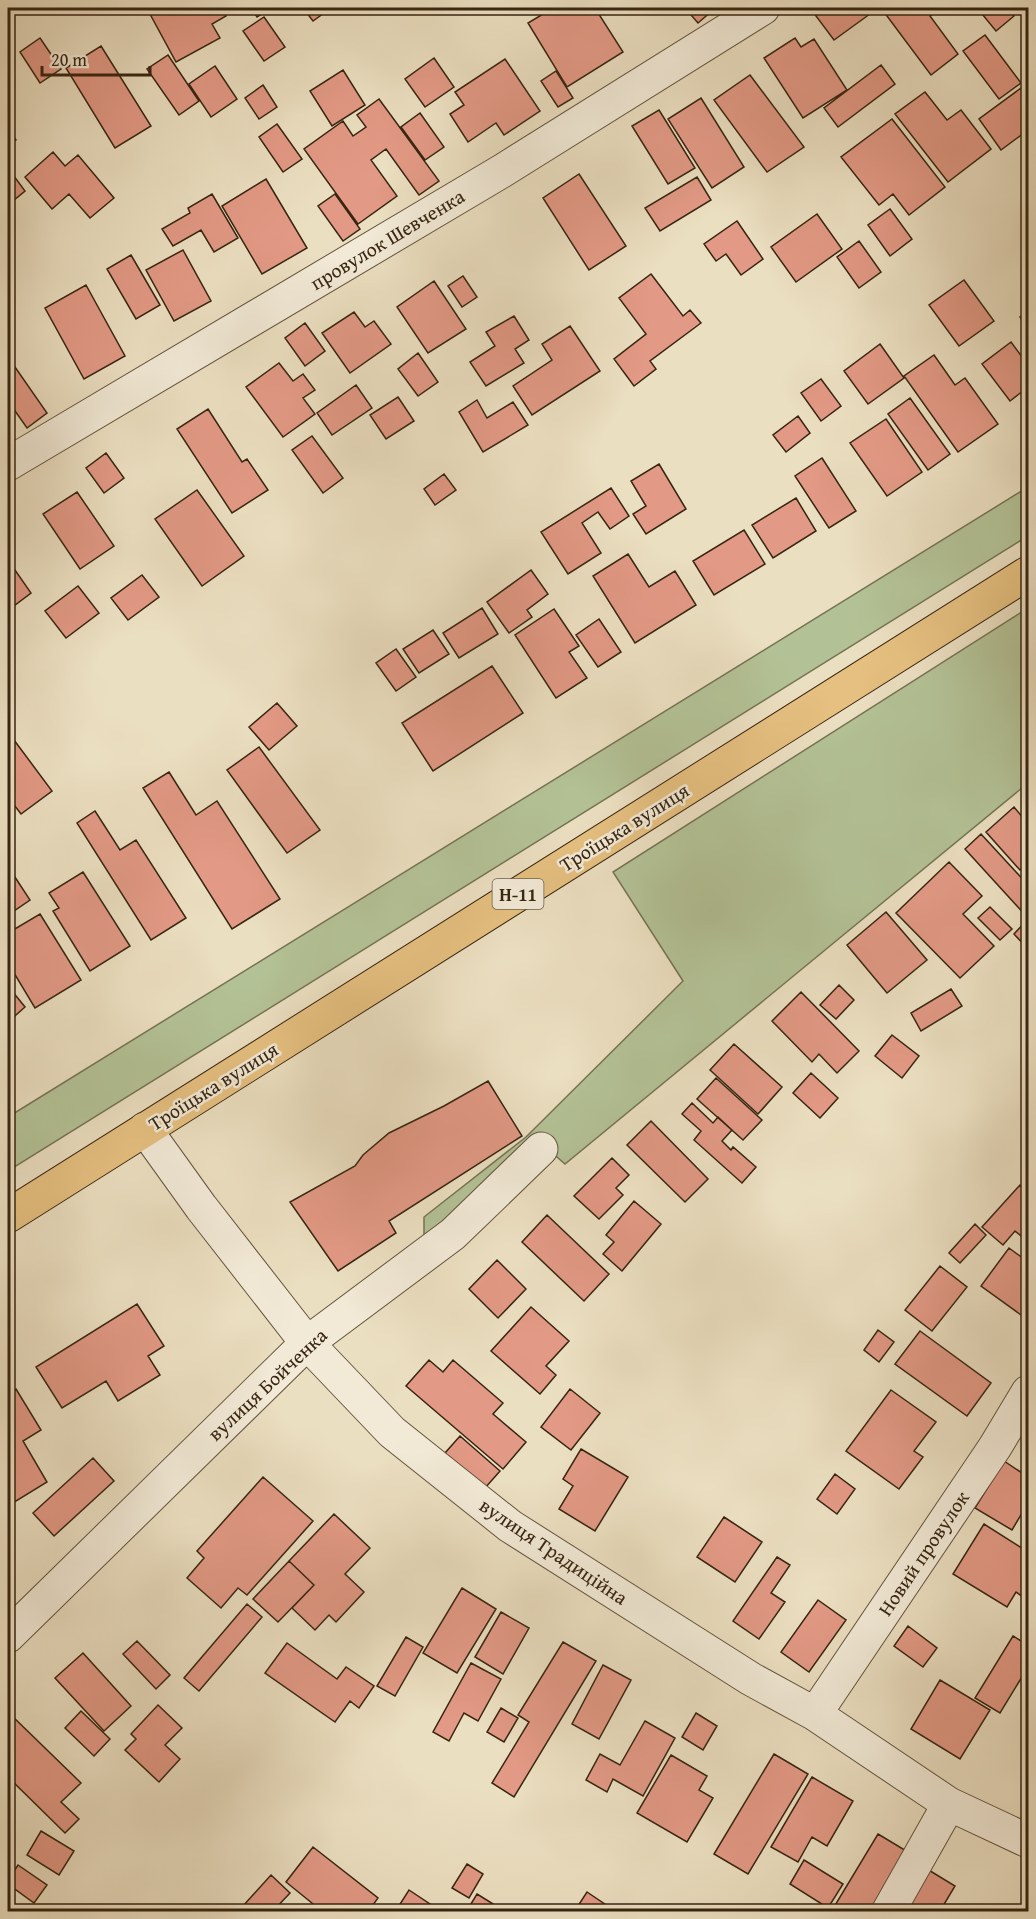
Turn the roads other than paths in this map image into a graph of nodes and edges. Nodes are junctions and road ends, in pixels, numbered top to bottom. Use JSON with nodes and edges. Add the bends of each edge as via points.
{"nodes":[{"id":1,"x":763,"y":8,"type":"edge"},
{"id":2,"x":8,"y":464,"type":"edge"},
{"id":3,"x":1029,"y":573,"type":"edge"},
{"id":4,"x":145,"y":1129,"type":"junction"},
{"id":5,"x":541,"y":1149,"type":"dead end"},
{"id":6,"x":8,"y":1216,"type":"edge"},
{"id":7,"x":307,"y":1342,"type":"junction"},
{"id":8,"x":1029,"y":1392,"type":"edge"},
{"id":9,"x":8,"y":1636,"type":"edge"},
{"id":10,"x":814,"y":1714,"type":"junction"},
{"id":11,"x":949,"y":1804,"type":"junction"},
{"id":12,"x":1029,"y":1841,"type":"edge"},
{"id":13,"x":888,"y":1911,"type":"edge"}],
"edges":[{"from":1,"to":2,"type":"street","name":"провулок Шевченка","via":[[502,171]]},
{"from":3,"to":4,"type":"main road","name":"Троїцька вулиця","number":"Н-11"},
{"from":4,"to":6,"type":"main road","name":"Троїцька вулиця","number":"Н-11"},
{"from":4,"to":7,"type":"street","name":"вулиця Традиційна"},
{"from":5,"to":7,"type":"street","name":"вулиця Бойченка","via":[[453,1234]]},
{"from":7,"to":9,"type":"street","name":"вулиця Бойченка"},
{"from":7,"to":10,"type":"street","name":"вулиця Традиційна","via":[[392,1432],[510,1526],[751,1679]]},
{"from":8,"to":10,"type":"street","name":"Новий провулок"},
{"from":10,"to":11,"type":"street","name":"вулиця Традиційна"},
{"from":11,"to":12,"type":"street","name":"вулиця Традиційна"},
{"from":11,"to":13,"type":"street"}]}
